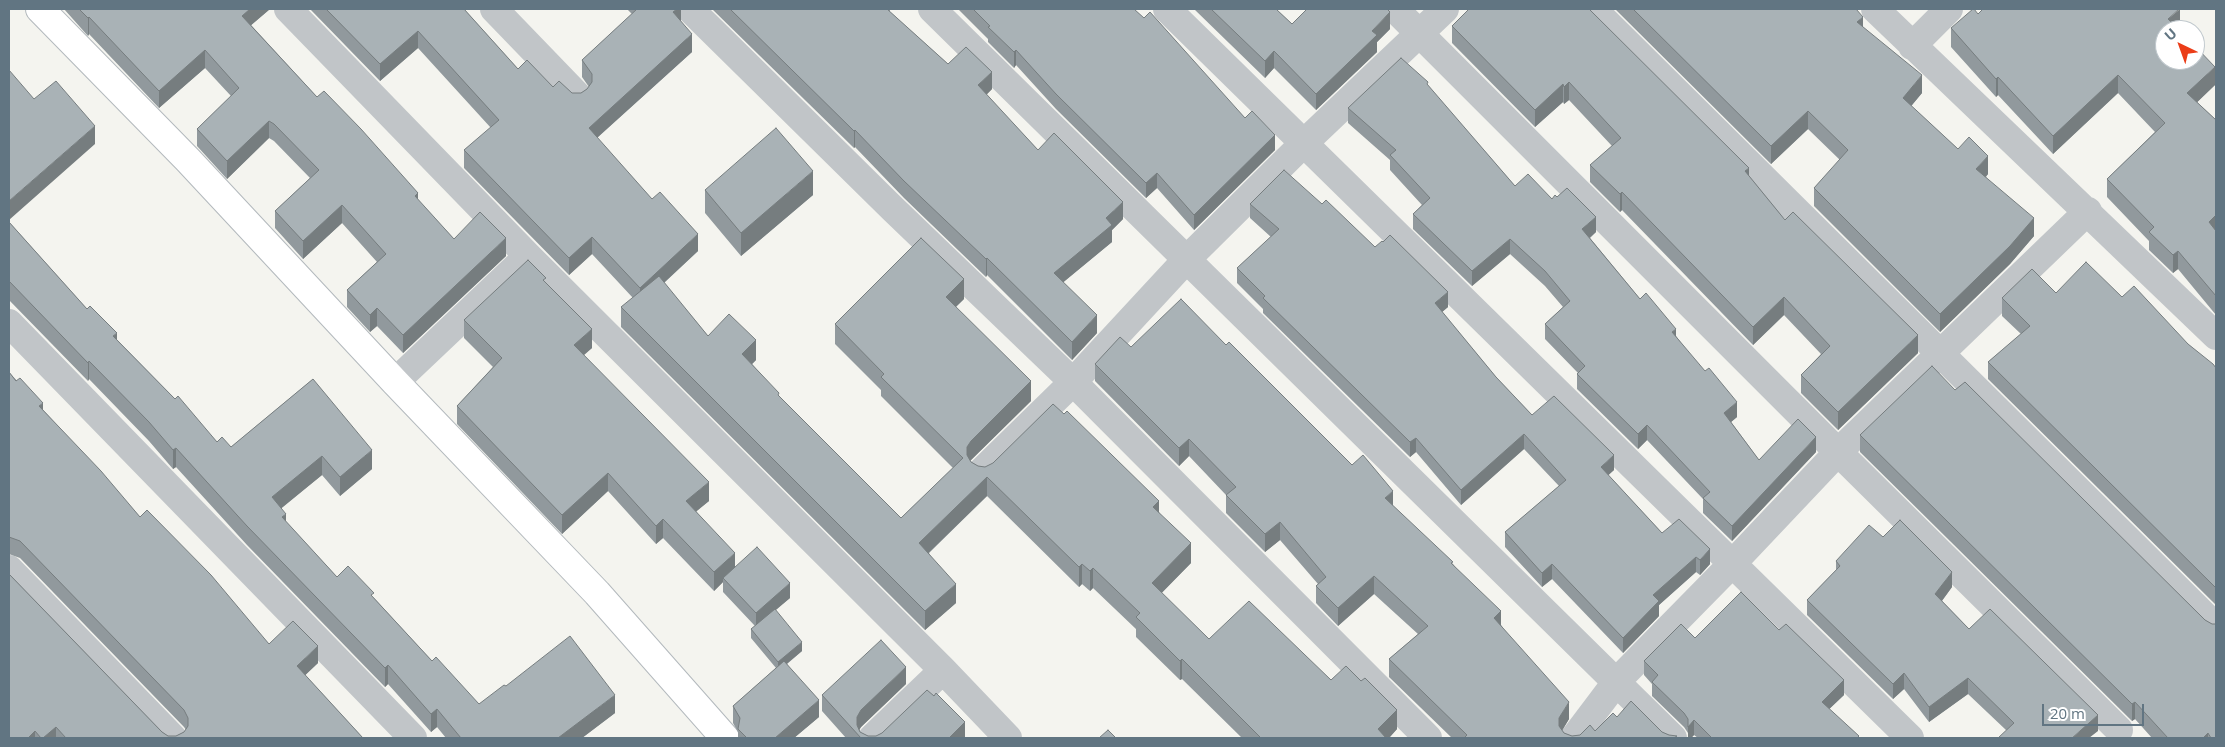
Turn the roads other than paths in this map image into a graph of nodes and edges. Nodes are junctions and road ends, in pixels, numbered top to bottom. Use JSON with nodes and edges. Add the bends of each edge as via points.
{"nodes":[{"id":1,"x":40,"y":9,"type":"edge"},
{"id":2,"x":288,"y":9,"type":"edge"},
{"id":3,"x":494,"y":9,"type":"edge"},
{"id":4,"x":690,"y":9,"type":"edge"},
{"id":5,"x":932,"y":9,"type":"edge"},
{"id":6,"x":1167,"y":9,"type":"edge"},
{"id":7,"x":1396,"y":9,"type":"edge"},
{"id":8,"x":1445,"y":9,"type":"edge"},
{"id":9,"x":1593,"y":9,"type":"edge"},
{"id":10,"x":1875,"y":9,"type":"edge"},
{"id":11,"x":1949,"y":9,"type":"edge"},
{"id":12,"x":1421,"y":34,"type":"junction"},
{"id":13,"x":1912,"y":46,"type":"junction"},
{"id":14,"x":577,"y":95,"type":"edge"},
{"id":15,"x":1304,"y":143,"type":"junction"},
{"id":16,"x":2088,"y":211,"type":"junction"},
{"id":17,"x":528,"y":256,"type":"junction"},
{"id":18,"x":1186,"y":260,"type":"junction"},
{"id":19,"x":9,"y":323,"type":"edge"},
{"id":20,"x":2216,"y":336,"type":"edge"},
{"id":21,"x":1942,"y":354,"type":"junction"},
{"id":22,"x":395,"y":382,"type":"junction"},
{"id":23,"x":1073,"y":382,"type":"junction"},
{"id":24,"x":1838,"y":452,"type":"junction"},
{"id":25,"x":982,"y":472,"type":"edge"},
{"id":26,"x":1732,"y":564,"type":"junction"},
{"id":27,"x":9,"y":569,"type":"edge"},
{"id":28,"x":2216,"y":627,"type":"edge"},
{"id":29,"x":943,"y":670,"type":"junction"},
{"id":30,"x":1617,"y":681,"type":"junction"},
{"id":31,"x":2119,"y":730,"type":"dead end"},
{"id":32,"x":402,"y":735,"type":"edge"},
{"id":33,"x":173,"y":738,"type":"edge"},
{"id":34,"x":725,"y":738,"type":"edge"},
{"id":35,"x":872,"y":738,"type":"edge"},
{"id":36,"x":1008,"y":738,"type":"edge"},
{"id":37,"x":1428,"y":738,"type":"edge"},
{"id":38,"x":1574,"y":738,"type":"edge"},
{"id":39,"x":1673,"y":738,"type":"edge"},
{"id":40,"x":1910,"y":738,"type":"edge"}],
"edges":[{"from":1,"to":22,"type":"street","via":[[188,160]]},
{"from":2,"to":17,"type":"street"},
{"from":3,"to":14,"type":"street"},
{"from":4,"to":23,"type":"street"},
{"from":5,"to":18,"type":"street"},
{"from":6,"to":15,"type":"street"},
{"from":7,"to":12,"type":"street"},
{"from":8,"to":12,"type":"street"},
{"from":9,"to":21,"type":"street"},
{"from":10,"to":13,"type":"street"},
{"from":11,"to":13,"type":"street"},
{"from":12,"to":15,"type":"street"},
{"from":12,"to":24,"type":"street"},
{"from":13,"to":16,"type":"street"},
{"from":15,"to":18,"type":"street"},
{"from":15,"to":26,"type":"street"},
{"from":16,"to":20,"type":"street"},
{"from":16,"to":21,"type":"street"},
{"from":17,"to":22,"type":"street"},
{"from":17,"to":29,"type":"street"},
{"from":18,"to":23,"type":"street"},
{"from":18,"to":30,"type":"street"},
{"from":19,"to":32,"type":"street"},
{"from":21,"to":24,"type":"street"},
{"from":21,"to":28,"type":"street"},
{"from":22,"to":34,"type":"street","via":[[597,593]]},
{"from":23,"to":25,"type":"street"},
{"from":23,"to":37,"type":"street"},
{"from":24,"to":26,"type":"street"},
{"from":24,"to":31,"type":"street"},
{"from":26,"to":30,"type":"street"},
{"from":26,"to":40,"type":"street"},
{"from":27,"to":33,"type":"street"},
{"from":29,"to":35,"type":"street"},
{"from":29,"to":36,"type":"street"},
{"from":30,"to":38,"type":"street"},
{"from":30,"to":39,"type":"street"}]}
